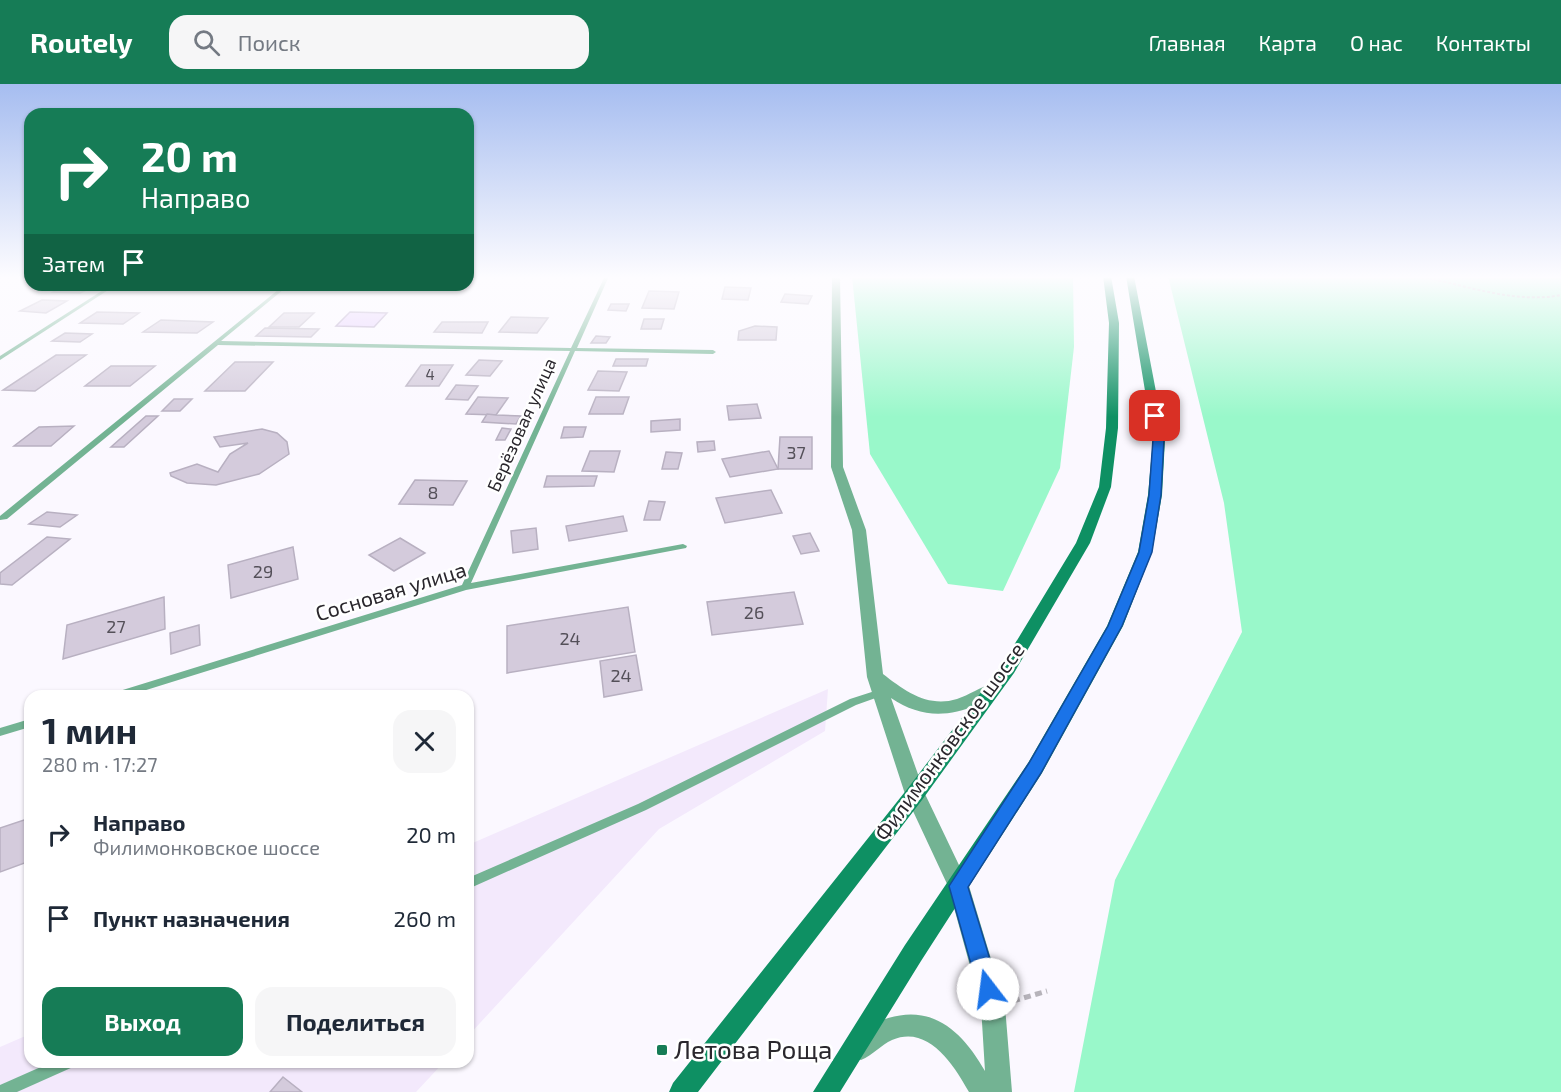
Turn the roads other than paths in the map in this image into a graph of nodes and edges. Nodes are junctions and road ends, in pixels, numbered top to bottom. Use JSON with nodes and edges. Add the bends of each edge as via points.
{"nodes":[{"id":1,"x":55,"y":323,"type":"edge"},
{"id":2,"x":240,"y":323,"type":"edge"},
{"id":3,"x":585,"y":323,"type":"edge"},
{"id":4,"x":836,"y":323,"type":"edge"},
{"id":5,"x":1114,"y":323,"type":"edge"},
{"id":6,"x":1140,"y":323,"type":"edge"},
{"id":7,"x":215,"y":343,"type":"junction"},
{"id":8,"x":572,"y":351,"type":"junction"},
{"id":9,"x":713,"y":352,"type":"dead end"},
{"id":10,"x":0,"y":358,"type":"edge"},
{"id":11,"x":0,"y":518,"type":"edge"},
{"id":12,"x":682,"y":546,"type":"dead end"},
{"id":13,"x":465,"y":587,"type":"junction"},
{"id":14,"x":878,"y":685,"type":"junction"},
{"id":15,"x":135,"y":690,"type":"edge"},
{"id":16,"x":992,"y":690,"type":"junction"},
{"id":17,"x":24,"y":725,"type":"edge"},
{"id":18,"x":0,"y":732,"type":"edge"},
{"id":19,"x":915,"y":794,"type":"junction"},
{"id":20,"x":474,"y":881,"type":"edge"},
{"id":21,"x":958,"y":886,"type":"junction"},
{"id":22,"x":844,"y":1065,"type":"junction"},
{"id":23,"x":55,"y":1068,"type":"edge"},
{"id":24,"x":2,"y":1092,"type":"edge"},
{"id":25,"x":682,"y":1092,"type":"edge"},
{"id":26,"x":826,"y":1092,"type":"edge"},
{"id":27,"x":983,"y":1092,"type":"edge"},
{"id":28,"x":999,"y":1092,"type":"edge"}],
"edges":[{"from":1,"to":10,"type":"lane"},
{"from":2,"to":7,"type":"lane"},
{"from":3,"to":8,"type":"lane","name":"Берёзовая улица"},
{"from":4,"to":14,"type":"street","via":[[837,467],[860,530]]},
{"from":5,"to":16,"type":"main road","name":"Филимонковское шоссе","via":[[1112,428],[1105,487],[1083,543]]},
{"from":6,"to":21,"type":"main road","via":[[1159,439],[1145,552],[1115,626],[1035,768]]},
{"from":7,"to":8,"type":"lane"},
{"from":7,"to":11,"type":"lane"},
{"from":8,"to":9,"type":"lane"},
{"from":8,"to":13,"type":"lane","name":"Берёзовая улица"},
{"from":12,"to":13,"type":"lane","name":"Сосновая улица"},
{"from":13,"to":15,"type":"lane","name":"Сосновая улица"},
{"from":14,"to":16,"type":"street","via":[[911,703],[951,709]]},
{"from":14,"to":19,"type":"street"},
{"from":14,"to":20,"type":"lane","via":[[853,702],[642,807]]},
{"from":16,"to":19,"type":"main road","name":"Филимонковское шоссе"},
{"from":17,"to":18,"type":"lane"},
{"from":19,"to":21,"type":"street"},
{"from":19,"to":25,"type":"main road","name":"Филимонковское шоссе"},
{"from":21,"to":22,"type":"main road"},
{"from":21,"to":28,"type":"street","via":[[993,1006]]},
{"from":22,"to":26,"type":"main road"},
{"from":22,"to":27,"type":"street","via":[[874,1036],[901,1023],[926,1028],[944,1038],[960,1053]]},
{"from":23,"to":24,"type":"lane"}]}
